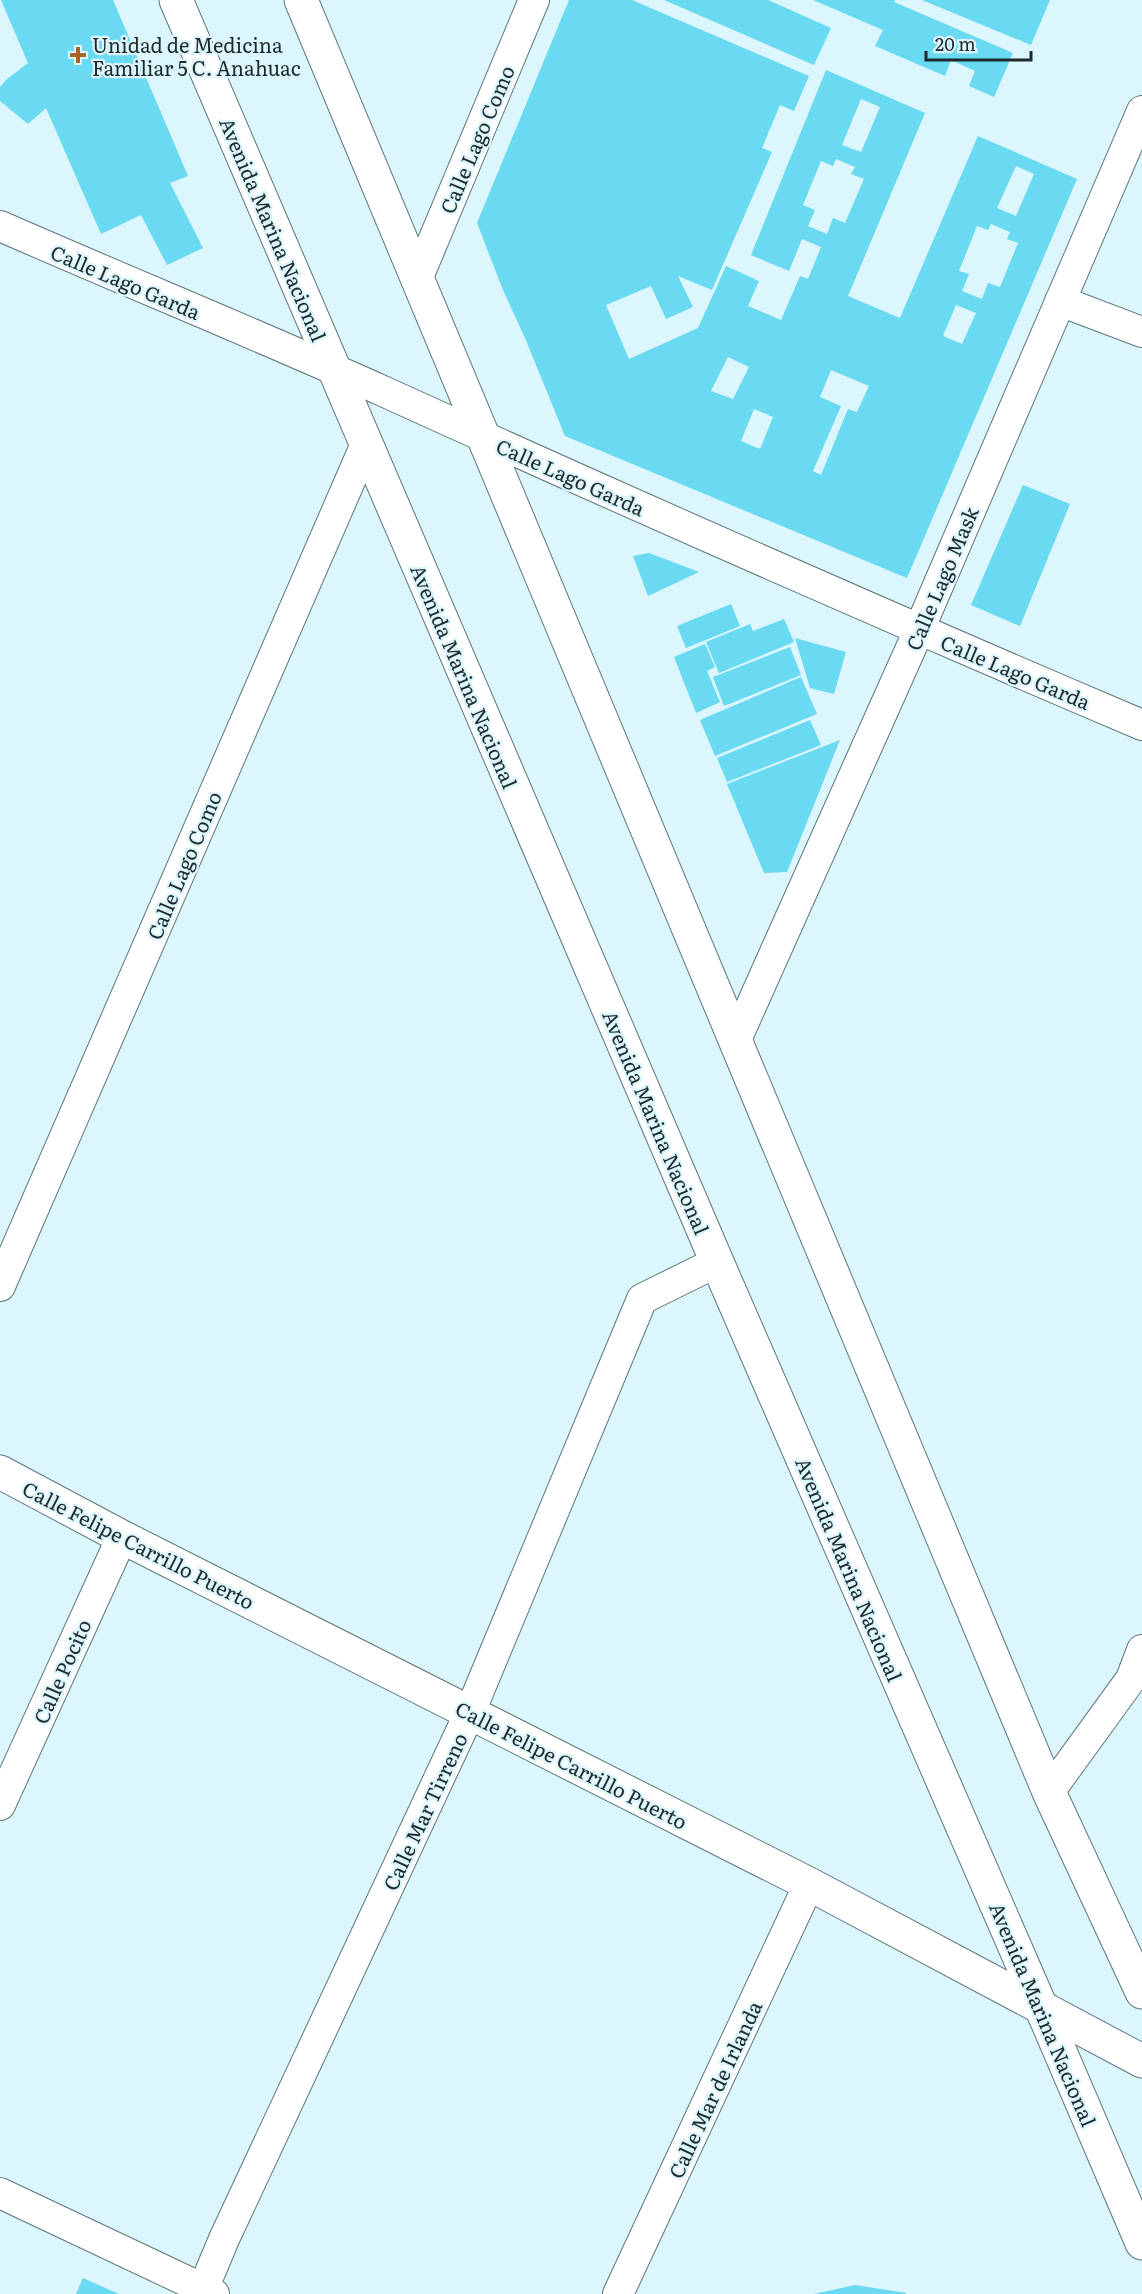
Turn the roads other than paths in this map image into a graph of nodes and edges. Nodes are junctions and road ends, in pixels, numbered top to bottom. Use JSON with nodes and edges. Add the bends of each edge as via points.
{"nodes":[{"id":1,"x":176,"y":0,"type":"edge"},
{"id":2,"x":301,"y":0,"type":"edge"},
{"id":3,"x":534,"y":0,"type":"edge"},
{"id":4,"x":1142,"y":111,"type":"edge"},
{"id":5,"x":0,"y":226,"type":"edge"},
{"id":6,"x":418,"y":277,"type":"junction"},
{"id":7,"x":1060,"y":301,"type":"junction"},
{"id":8,"x":1142,"y":332,"type":"edge"},
{"id":9,"x":334,"y":370,"type":"junction"},
{"id":10,"x":483,"y":438,"type":"junction"},
{"id":11,"x":366,"y":444,"type":"junction"},
{"id":12,"x":919,"y":630,"type":"junction"},
{"id":13,"x":1142,"y":725,"type":"edge"},
{"id":14,"x":735,"y":1042,"type":"junction"},
{"id":15,"x":717,"y":1262,"type":"junction"},
{"id":16,"x":0,"y":1286,"type":"edge"},
{"id":17,"x":0,"y":1472,"type":"edge"},
{"id":18,"x":122,"y":1537,"type":"junction"},
{"id":19,"x":1142,"y":1650,"type":"edge"},
{"id":20,"x":1136,"y":1681,"type":"edge"},
{"id":21,"x":470,"y":1712,"type":"junction"},
{"id":22,"x":1050,"y":1792,"type":"junction"},
{"id":23,"x":0,"y":1805,"type":"edge"},
{"id":24,"x":809,"y":1884,"type":"junction"},
{"id":25,"x":1142,"y":1992,"type":"edge"},
{"id":26,"x":1041,"y":2007,"type":"junction"},
{"id":27,"x":1142,"y":2061,"type":"edge"},
{"id":28,"x":0,"y":2193,"type":"edge"},
{"id":29,"x":1142,"y":2243,"type":"edge"},
{"id":30,"x":206,"y":2292,"type":"edge"},
{"id":31,"x":618,"y":2294,"type":"edge"}],
"edges":[{"from":1,"to":9,"type":"main road","name":"Avenida Marina Nacional"},
{"from":2,"to":6,"type":"main road"},
{"from":3,"to":6,"type":"street","name":"Calle Lago Como"},
{"from":4,"to":7,"type":"street","name":"Calle Lago Mask"},
{"from":5,"to":9,"type":"street","name":"Calle Lago Garda"},
{"from":6,"to":10,"type":"main road"},
{"from":7,"to":8,"type":"street"},
{"from":7,"to":12,"type":"street","name":"Calle Lago Mask"},
{"from":9,"to":10,"type":"street","name":"Calle Lago Garda"},
{"from":9,"to":11,"type":"main road","name":"Avenida Marina Nacional"},
{"from":10,"to":12,"type":"street","name":"Calle Lago Garda"},
{"from":10,"to":14,"type":"main road"},
{"from":11,"to":15,"type":"main road","name":"Avenida Marina Nacional"},
{"from":11,"to":16,"type":"street","name":"Calle Lago Como"},
{"from":12,"to":13,"type":"street","name":"Calle Lago Garda"},
{"from":12,"to":14,"type":"street","name":"Calle Lago Mask"},
{"from":14,"to":22,"type":"main road"},
{"from":15,"to":21,"type":"street","name":"Calle Mar Tirreno","via":[[642,1299]]},
{"from":15,"to":26,"type":"main road","name":"Avenida Marina Nacional"},
{"from":17,"to":18,"type":"main road","name":"Calle Felipe Carrillo Puerto"},
{"from":18,"to":21,"type":"main road","name":"Calle Felipe Carrillo Puerto"},
{"from":18,"to":23,"type":"street","name":"Calle Pocito"},
{"from":19,"to":20,"type":"street"},
{"from":20,"to":22,"type":"street"},
{"from":21,"to":24,"type":"main road","name":"Calle Felipe Carrillo Puerto"},
{"from":21,"to":30,"type":"street","name":"Calle Mar Tirreno","via":[[224,2239]]},
{"from":22,"to":25,"type":"main road"},
{"from":24,"to":26,"type":"main road","name":"Calle Felipe Carrillo Puerto"},
{"from":24,"to":31,"type":"street","name":"Calle Mar de Irlanda"},
{"from":26,"to":27,"type":"main road","name":"Calle Felipe Carrillo Puerto"},
{"from":26,"to":29,"type":"main road","name":"Avenida Marina Nacional"},
{"from":28,"to":30,"type":"street"}]}
